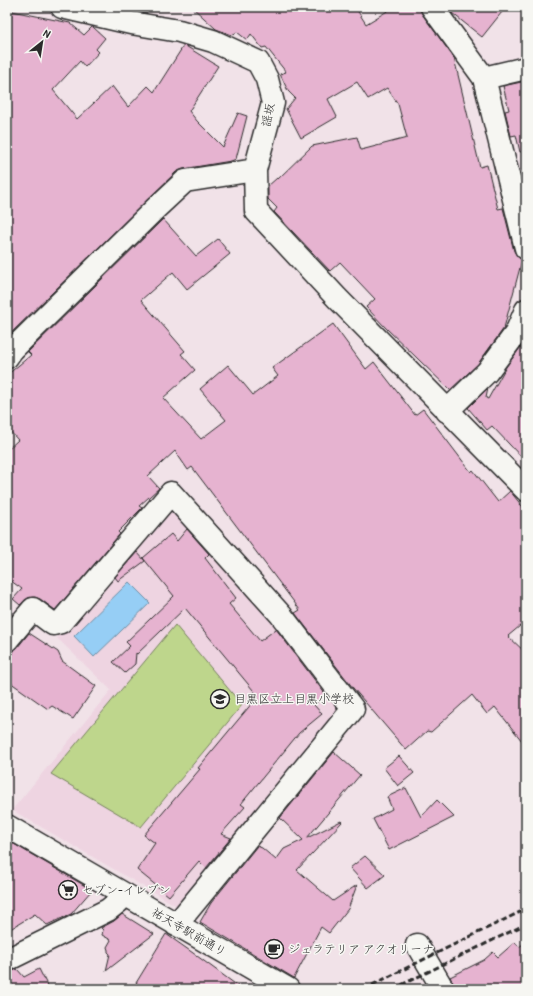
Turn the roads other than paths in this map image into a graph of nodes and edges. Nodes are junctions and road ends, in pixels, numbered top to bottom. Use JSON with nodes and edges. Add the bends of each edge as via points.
{"nodes":[{"id":1,"x":62,"y":7,"type":"edge"},
{"id":2,"x":432,"y":7,"type":"edge"},
{"id":3,"x":133,"y":15,"type":"edge"},
{"id":4,"x":526,"y":68,"type":"edge"},
{"id":5,"x":484,"y":78,"type":"junction"},
{"id":6,"x":255,"y":170,"type":"junction"},
{"id":7,"x":526,"y":248,"type":"edge"},
{"id":8,"x":526,"y":310,"type":"edge"},
{"id":9,"x":13,"y":354,"type":"edge"},
{"id":10,"x":448,"y":411,"type":"junction"},
{"id":11,"x":526,"y":490,"type":"edge"},
{"id":12,"x":7,"y":640,"type":"edge"},
{"id":13,"x":7,"y":826,"type":"edge"},
{"id":14,"x":123,"y":894,"type":"junction"},
{"id":15,"x":176,"y":925,"type":"junction"},
{"id":16,"x":417,"y":945,"type":"dead end"},
{"id":17,"x":7,"y":960,"type":"edge"},
{"id":18,"x":282,"y":988,"type":"edge"},
{"id":19,"x":443,"y":989,"type":"edge"}],
"edges":[{"from":1,"to":3,"type":"street","name":"謡坂"},
{"from":2,"to":5,"type":"street"},
{"from":3,"to":6,"type":"street","name":"謡坂","via":[[213,41],[258,62],[267,79],[273,103]]},
{"from":4,"to":5,"type":"street"},
{"from":5,"to":7,"type":"street"},
{"from":6,"to":9,"type":"street","via":[[185,180]]},
{"from":6,"to":10,"type":"street","name":"謡坂","via":[[256,211],[318,279]]},
{"from":8,"to":10,"type":"street","via":[[516,333],[491,366]]},
{"from":10,"to":11,"type":"street","name":"謡坂"},
{"from":12,"to":15,"type":"street","via":[[32,609],[53,624],[61,622],[172,493],[281,614],[353,709]]},
{"from":13,"to":14,"type":"street","name":"祐天寺駅前通り"},
{"from":14,"to":15,"type":"street","name":"祐天寺駅前通り"},
{"from":14,"to":17,"type":"street","via":[[108,910]]},
{"from":15,"to":18,"type":"street","name":"祐天寺駅前通り"},
{"from":16,"to":19,"type":"street"}]}
